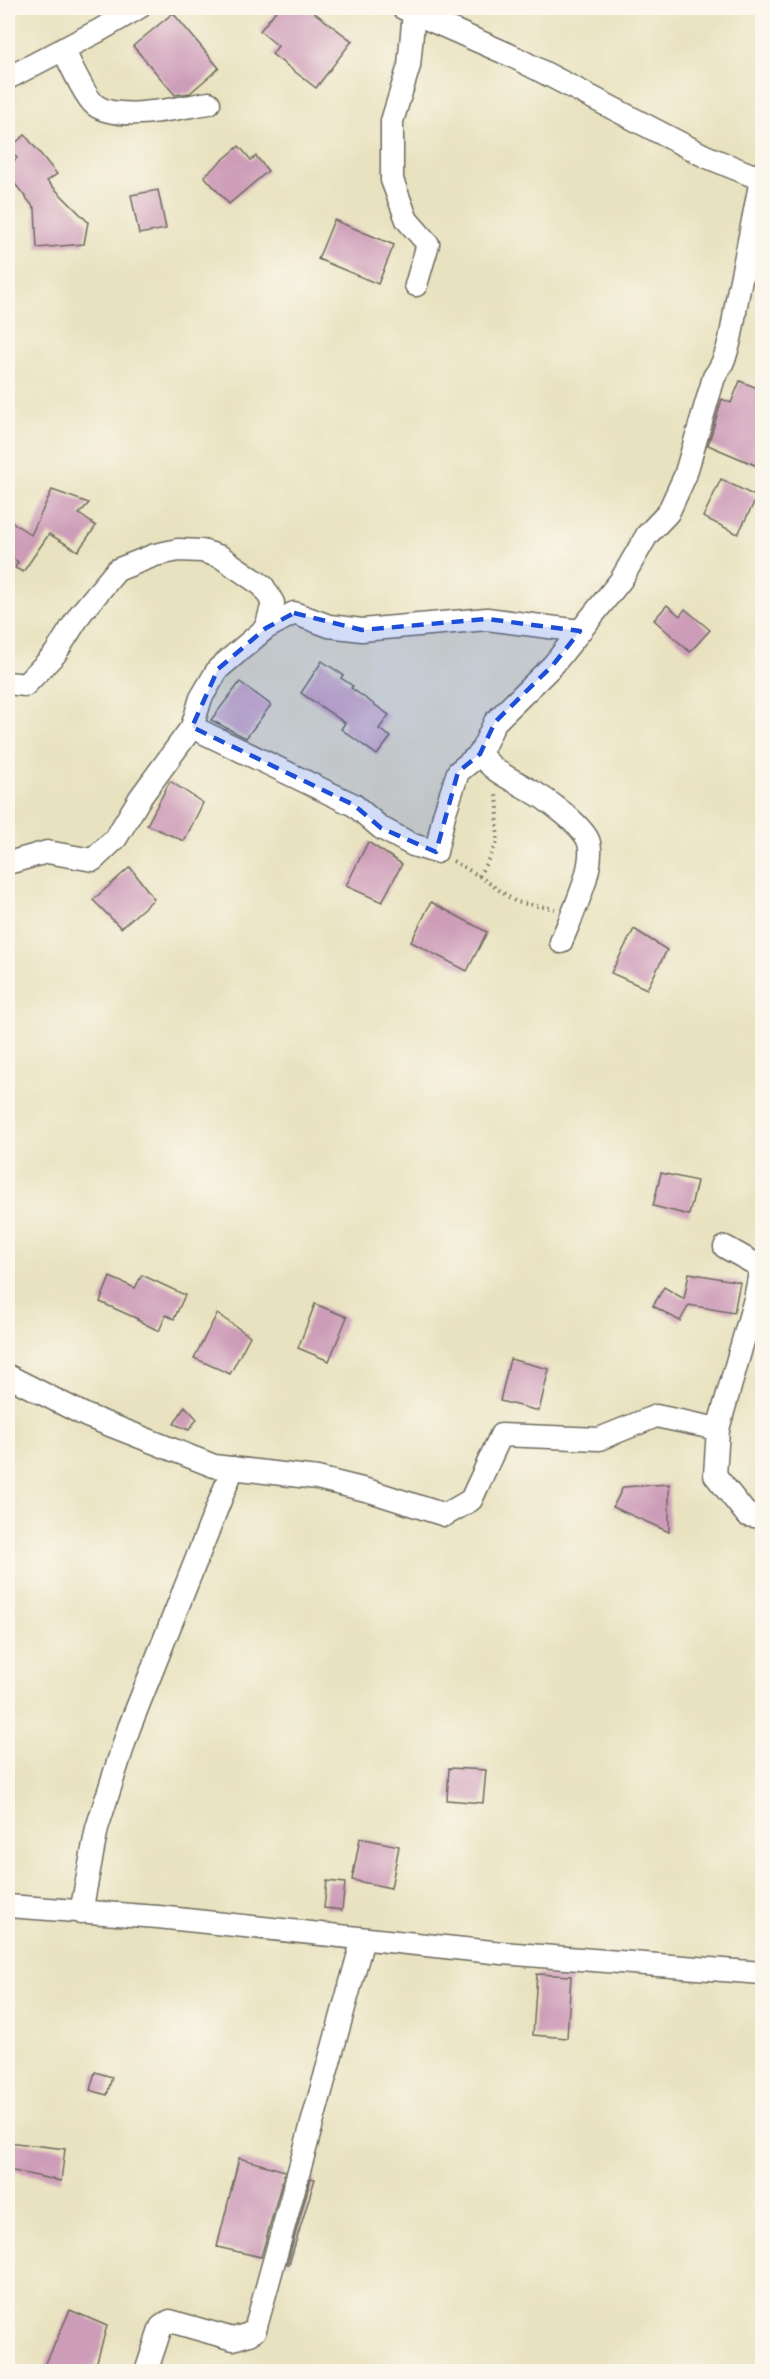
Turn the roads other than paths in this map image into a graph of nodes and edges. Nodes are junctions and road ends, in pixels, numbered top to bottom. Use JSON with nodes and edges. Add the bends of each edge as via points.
{"nodes":[{"id":1,"x":138,"y":8,"type":"edge"},
{"id":2,"x":408,"y":10,"type":"edge"},
{"id":3,"x":63,"y":48,"type":"junction"},
{"id":4,"x":8,"y":78,"type":"edge"},
{"id":5,"x":209,"y":103,"type":"dead end"},
{"id":6,"x":761,"y":184,"type":"edge"},
{"id":7,"x":416,"y":285,"type":"dead end"},
{"id":8,"x":266,"y":628,"type":"junction"},
{"id":9,"x":580,"y":631,"type":"junction"},
{"id":10,"x":8,"y":683,"type":"edge"},
{"id":11,"x":192,"y":727,"type":"junction"},
{"id":12,"x":484,"y":760,"type":"junction"},
{"id":13,"x":8,"y":863,"type":"edge"},
{"id":14,"x":561,"y":942,"type":"dead end"},
{"id":15,"x":725,"y":1247,"type":"dead end"},
{"id":16,"x":8,"y":1376,"type":"edge"},
{"id":17,"x":718,"y":1429,"type":"junction"},
{"id":18,"x":233,"y":1468,"type":"junction"},
{"id":19,"x":762,"y":1517,"type":"edge"},
{"id":20,"x":8,"y":1906,"type":"edge"},
{"id":21,"x":81,"y":1911,"type":"junction"},
{"id":22,"x":363,"y":1939,"type":"junction"},
{"id":23,"x":762,"y":1973,"type":"edge"},
{"id":24,"x":147,"y":2372,"type":"edge"}],
"edges":[{"from":1,"to":3,"type":"street"},
{"from":2,"to":6,"type":"street","via":[[512,56]]},
{"from":2,"to":7,"type":"street","via":[[409,66],[392,122],[392,180],[407,220],[428,244]]},
{"from":3,"to":4,"type":"street"},
{"from":3,"to":5,"type":"street","via":[[90,99],[102,108],[143,114]]},
{"from":6,"to":9,"type":"street","via":[[729,341],[714,377],[685,476],[668,513],[647,535],[621,580]]},
{"from":8,"to":9,"type":"street","via":[[294,613],[329,626],[362,630],[487,619]]},
{"from":8,"to":10,"type":"street","via":[[273,603],[263,586],[221,557],[178,550],[117,570],[81,613],[55,654],[25,685]]},
{"from":8,"to":11,"type":"street","via":[[218,669],[201,698]]},
{"from":9,"to":12,"type":"street","via":[[553,665],[495,722]]},
{"from":11,"to":12,"type":"street","via":[[354,805],[381,828],[436,852],[458,772]]},
{"from":11,"to":13,"type":"street","via":[[116,838],[93,860],[47,852]]},
{"from":12,"to":14,"type":"street","via":[[567,816],[588,841],[590,868]]},
{"from":15,"to":17,"type":"street","via":[[761,1267]]},
{"from":16,"to":18,"type":"street","via":[[87,1416],[214,1466]]},
{"from":17,"to":18,"type":"street","via":[[656,1416],[599,1439],[501,1435],[471,1500],[445,1515],[317,1478]]},
{"from":17,"to":19,"type":"street","via":[[715,1475],[747,1515]]},
{"from":18,"to":21,"type":"street","via":[[129,1728],[97,1828]]},
{"from":20,"to":21,"type":"street"},
{"from":21,"to":22,"type":"street"},
{"from":22,"to":23,"type":"street"},
{"from":22,"to":24,"type":"street","via":[[255,2330],[233,2339],[170,2321],[161,2326]]}]}
